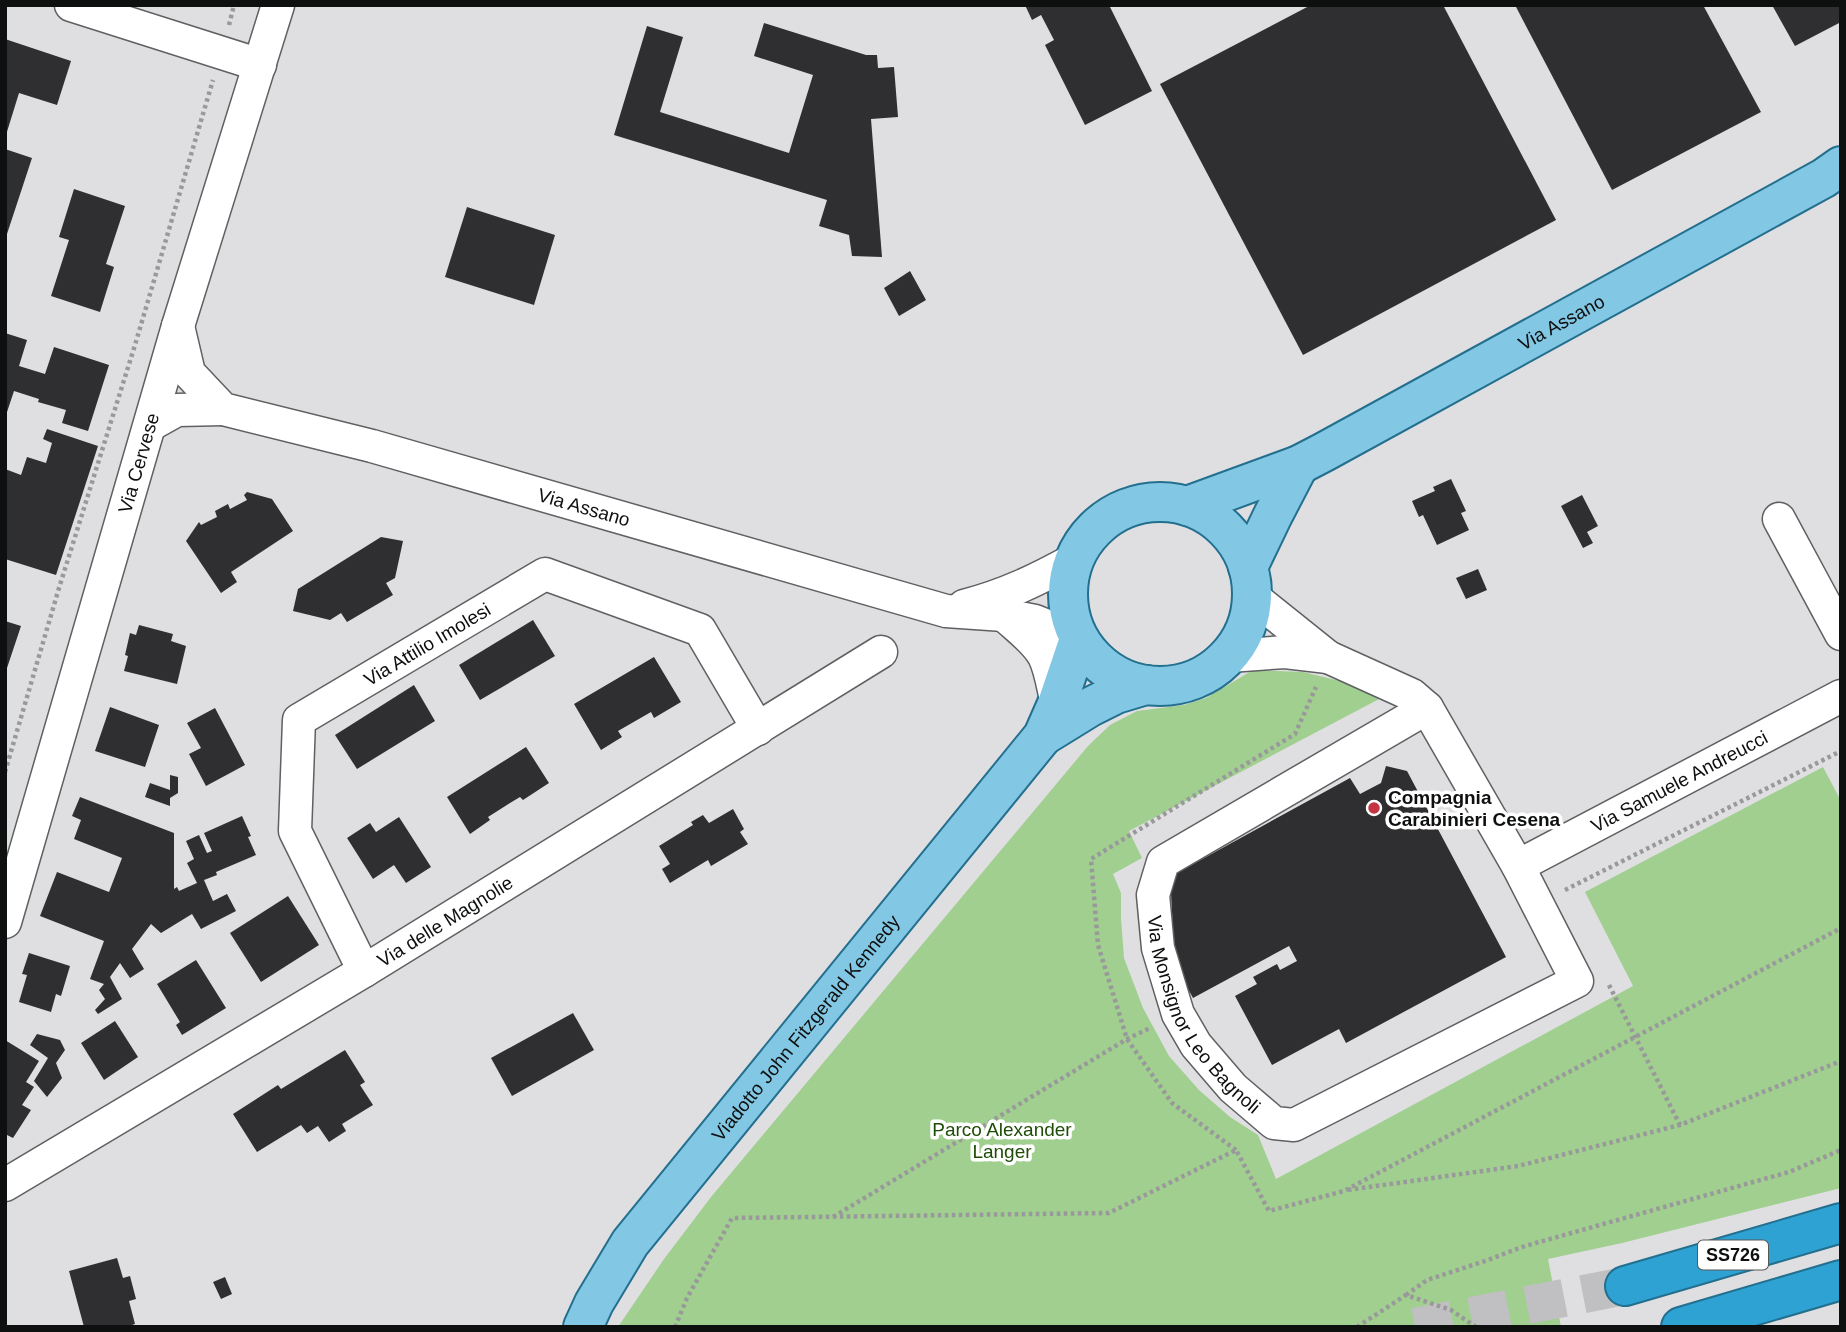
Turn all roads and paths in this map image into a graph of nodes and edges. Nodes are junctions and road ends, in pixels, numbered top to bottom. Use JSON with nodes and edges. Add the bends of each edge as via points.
{"nodes":[{"id":1,"x":71,"y":5,"type":"edge"},
{"id":2,"x":234,"y":5,"type":"edge"},
{"id":3,"x":278,"y":5,"type":"edge"},
{"id":4,"x":221,"y":53,"type":"junction"},
{"id":5,"x":260,"y":65,"type":"junction"},
{"id":6,"x":1835,"y":174,"type":"edge"},
{"id":7,"x":178,"y":326,"type":"junction"},
{"id":8,"x":223,"y":408,"type":"junction"},
{"id":9,"x":150,"y":425,"type":"junction"},
{"id":10,"x":1299,"y":465,"type":"junction"},
{"id":11,"x":1187,"y":506,"type":"junction"},
{"id":12,"x":1779,"y":519,"type":"dead end"},
{"id":13,"x":1075,"y":559,"type":"junction"},
{"id":14,"x":1250,"y":581,"type":"junction"},
{"id":15,"x":946,"y":611,"type":"junction"},
{"id":16,"x":1004,"y":615,"type":"junction"},
{"id":17,"x":1841,"y":634,"type":"edge"},
{"id":18,"x":1079,"y":639,"type":"junction"},
{"id":19,"x":881,"y":652,"type":"dead end"},
{"id":20,"x":1228,"y":656,"type":"junction"},
{"id":21,"x":1328,"y":657,"type":"junction"},
{"id":22,"x":1146,"y":685,"type":"junction"},
{"id":23,"x":1841,"y":696,"type":"edge"},
{"id":24,"x":1427,"y":708,"type":"junction"},
{"id":25,"x":1050,"y":720,"type":"junction"},
{"id":26,"x":758,"y":729,"type":"junction"},
{"id":27,"x":1841,"y":751,"type":"edge"},
{"id":28,"x":5,"y":772,"type":"edge"},
{"id":29,"x":1518,"y":866,"type":"junction"},
{"id":30,"x":1560,"y":892,"type":"dead end"},
{"id":31,"x":5,"y":922,"type":"edge"},
{"id":32,"x":364,"y":971,"type":"junction"},
{"id":33,"x":1590,"y":979,"type":"junction"},
{"id":34,"x":1178,"y":1014,"type":"junction"},
{"id":35,"x":1841,"y":1061,"type":"edge"},
{"id":36,"x":1680,"y":1125,"type":"junction"},
{"id":37,"x":1841,"y":1150,"type":"edge"},
{"id":38,"x":5,"y":1185,"type":"edge"},
{"id":39,"x":1344,"y":1191,"type":"dead end"},
{"id":40,"x":1841,"y":1223,"type":"edge"},
{"id":41,"x":1841,"y":1280,"type":"edge"},
{"id":42,"x":1625,"y":1286,"type":"tunnel mouth"},
{"id":43,"x":1406,"y":1295,"type":"junction"},
{"id":44,"x":583,"y":1327,"type":"edge"},
{"id":45,"x":675,"y":1327,"type":"edge"},
{"id":46,"x":1357,"y":1327,"type":"edge"},
{"id":47,"x":1476,"y":1327,"type":"edge"},
{"id":48,"x":1681,"y":1327,"type":"edge"}],
"edges":[{"from":1,"to":4,"type":"street"},
{"from":2,"to":4,"type":"path"},
{"from":3,"to":5,"type":"street","name":"Via Cervese"},
{"from":4,"to":5,"type":"street"},
{"from":4,"to":28,"type":"path"},
{"from":5,"to":7,"type":"street","name":"Via Cervese"},
{"from":6,"to":10,"type":"main road","name":"Via Assano"},
{"from":7,"to":8,"type":"street","via":[[190,373]]},
{"from":7,"to":9,"type":"street","name":"Via Cervese"},
{"from":8,"to":9,"type":"street","name":"Via Assano","via":[[177,410]]},
{"from":8,"to":15,"type":"street","name":"Via Assano","via":[[372,446]]},
{"from":9,"to":31,"type":"street","name":"Via Cervese"},
{"from":10,"to":11,"type":"main road","name":"Via Assano"},
{"from":10,"to":14,"type":"main road"},
{"from":11,"to":13,"type":"main road","via":[[1165,502],[1121,511],[1094,531]]},
{"from":11,"to":14,"type":"main road","via":[[1214,519],[1235,540]]},
{"from":12,"to":17,"type":"street"},
{"from":13,"to":15,"type":"street","via":[[998,597]]},
{"from":13,"to":18,"type":"main road","via":[[1068,586],[1070,613]]},
{"from":14,"to":20,"type":"main road","via":[[1249,618]]},
{"from":14,"to":21,"type":"street"},
{"from":15,"to":16,"type":"street","name":"Via Assano"},
{"from":16,"to":18,"type":"street","name":"Via Assano","via":[[1035,621]]},
{"from":16,"to":25,"type":"street","via":[[1043,654],[1049,668]]},
{"from":18,"to":22,"type":"main road","via":[[1096,661],[1119,677]]},
{"from":18,"to":25,"type":"main road","name":"Viadotto John Fitzgerald Kennedy"},
{"from":19,"to":26,"type":"street","name":"Via delle Magnolie"},
{"from":20,"to":21,"type":"street","via":[[1284,652]]},
{"from":20,"to":22,"type":"main road","via":[[1191,681]]},
{"from":21,"to":24,"type":"street","via":[[1412,695]]},
{"from":22,"to":25,"type":"main road","name":"Viadotto John Fitzgerald Kennedy"},
{"from":23,"to":29,"type":"street","name":"Via Samuele Andreucci"},
{"from":24,"to":29,"type":"street"},
{"from":24,"to":34,"type":"street","name":"Via Monsignor Leo Bagnoli","via":[[1163,862],[1153,895],[1158,948]]},
{"from":25,"to":44,"type":"main road","name":"Viadotto John Fitzgerald Kennedy","via":[[631,1243]]},
{"from":26,"to":32,"type":"street","name":"Via delle Magnolie"},
{"from":26,"to":32,"type":"street","name":"Via Attilio Imolesi","via":[[701,630],[545,574],[299,720],[295,831]]},
{"from":27,"to":30,"type":"path"},
{"from":29,"to":33,"type":"street"},
{"from":32,"to":38,"type":"street","name":"Via delle Magnolie"},
{"from":33,"to":34,"type":"street","name":"Via Monsignor Leo Bagnoli","via":[[1294,1125],[1274,1123],[1233,1088],[1196,1045]]},
{"from":33,"to":36,"type":"path"},
{"from":34,"to":45,"type":"path","via":[[1127,1039],[832,1218],[732,1218]]},
{"from":35,"to":36,"type":"path"},
{"from":36,"to":39,"type":"path","via":[[1518,1166]]},
{"from":37,"to":43,"type":"path","via":[[1788,1172],[1525,1246],[1427,1280]]},
{"from":40,"to":42,"type":"highway","number":"SS726"},
{"from":41,"to":48,"type":"highway"},
{"from":43,"to":46,"type":"path"},
{"from":43,"to":47,"type":"path","via":[[1451,1310]]}]}
